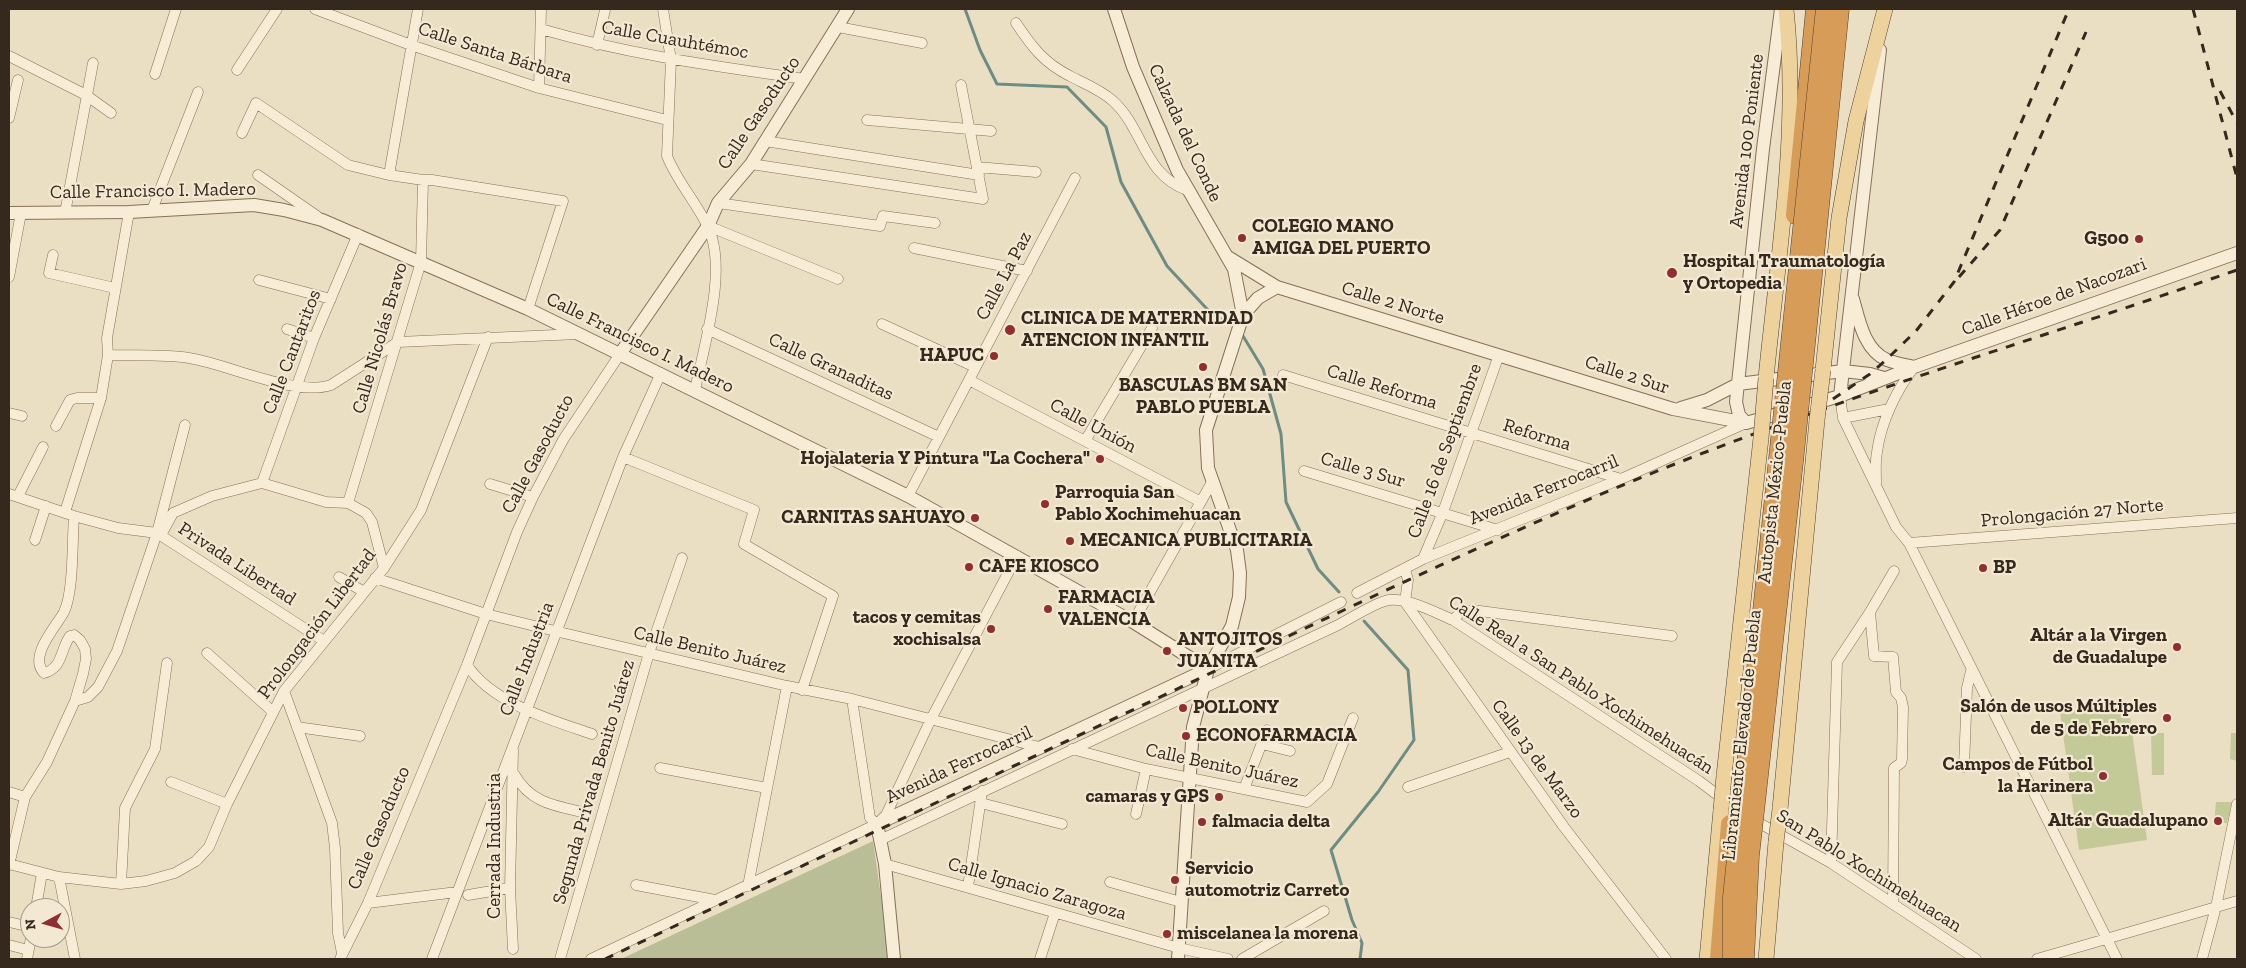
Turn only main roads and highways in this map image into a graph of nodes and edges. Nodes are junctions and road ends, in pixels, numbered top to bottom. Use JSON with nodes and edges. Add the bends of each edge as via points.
{"nodes":[{"id":1,"x":1786,"y":9,"type":"edge"},
{"id":2,"x":1815,"y":9,"type":"edge"},
{"id":3,"x":1839,"y":10,"type":"edge"},
{"id":4,"x":1884,"y":15,"type":"edge"},
{"id":5,"x":1816,"y":371,"type":"junction"},
{"id":6,"x":1772,"y":377,"type":"junction"},
{"id":7,"x":1810,"y":423,"type":"junction"},
{"id":8,"x":1767,"y":437,"type":"junction"},
{"id":9,"x":1731,"y":816,"type":"junction"},
{"id":10,"x":1707,"y":959,"type":"edge"},
{"id":11,"x":1719,"y":959,"type":"edge"},
{"id":12,"x":1732,"y":959,"type":"edge"},
{"id":13,"x":1740,"y":959,"type":"edge"},
{"id":14,"x":1745,"y":959,"type":"edge"},
{"id":15,"x":1766,"y":959,"type":"edge"}],
"edges":[{"from":1,"to":6,"type":"main road","via":[[1790,137]]},
{"from":2,"to":6,"type":"highway","name":"Autopista México-Puebla"},
{"from":3,"to":5,"type":"highway","name":"Autopista México-Puebla"},
{"from":3,"to":12,"type":"highway","name":"Libramiento Elevado de Puebla","bridge":true,"via":[[1733,888]]},
{"from":3,"to":14,"type":"highway","name":"Libramiento Elevado de Puebla","bridge":true,"via":[[1750,856]]},
{"from":4,"to":5,"type":"main road","via":[[1856,121]]},
{"from":5,"to":7,"type":"highway","name":"Autopista México-Puebla"},
{"from":6,"to":8,"type":"highway","name":"Autopista México-Puebla"},
{"from":7,"to":13,"type":"highway","name":"Autopista México-Puebla"},
{"from":7,"to":15,"type":"main road","bridge":true},
{"from":8,"to":9,"type":"highway","name":"Autopista México-Puebla"},
{"from":8,"to":9,"type":"main road","bridge":true,"via":[[1724,776]]},
{"from":9,"to":10,"type":"main road"},
{"from":9,"to":11,"type":"highway","name":"Autopista México-Puebla"}]}
